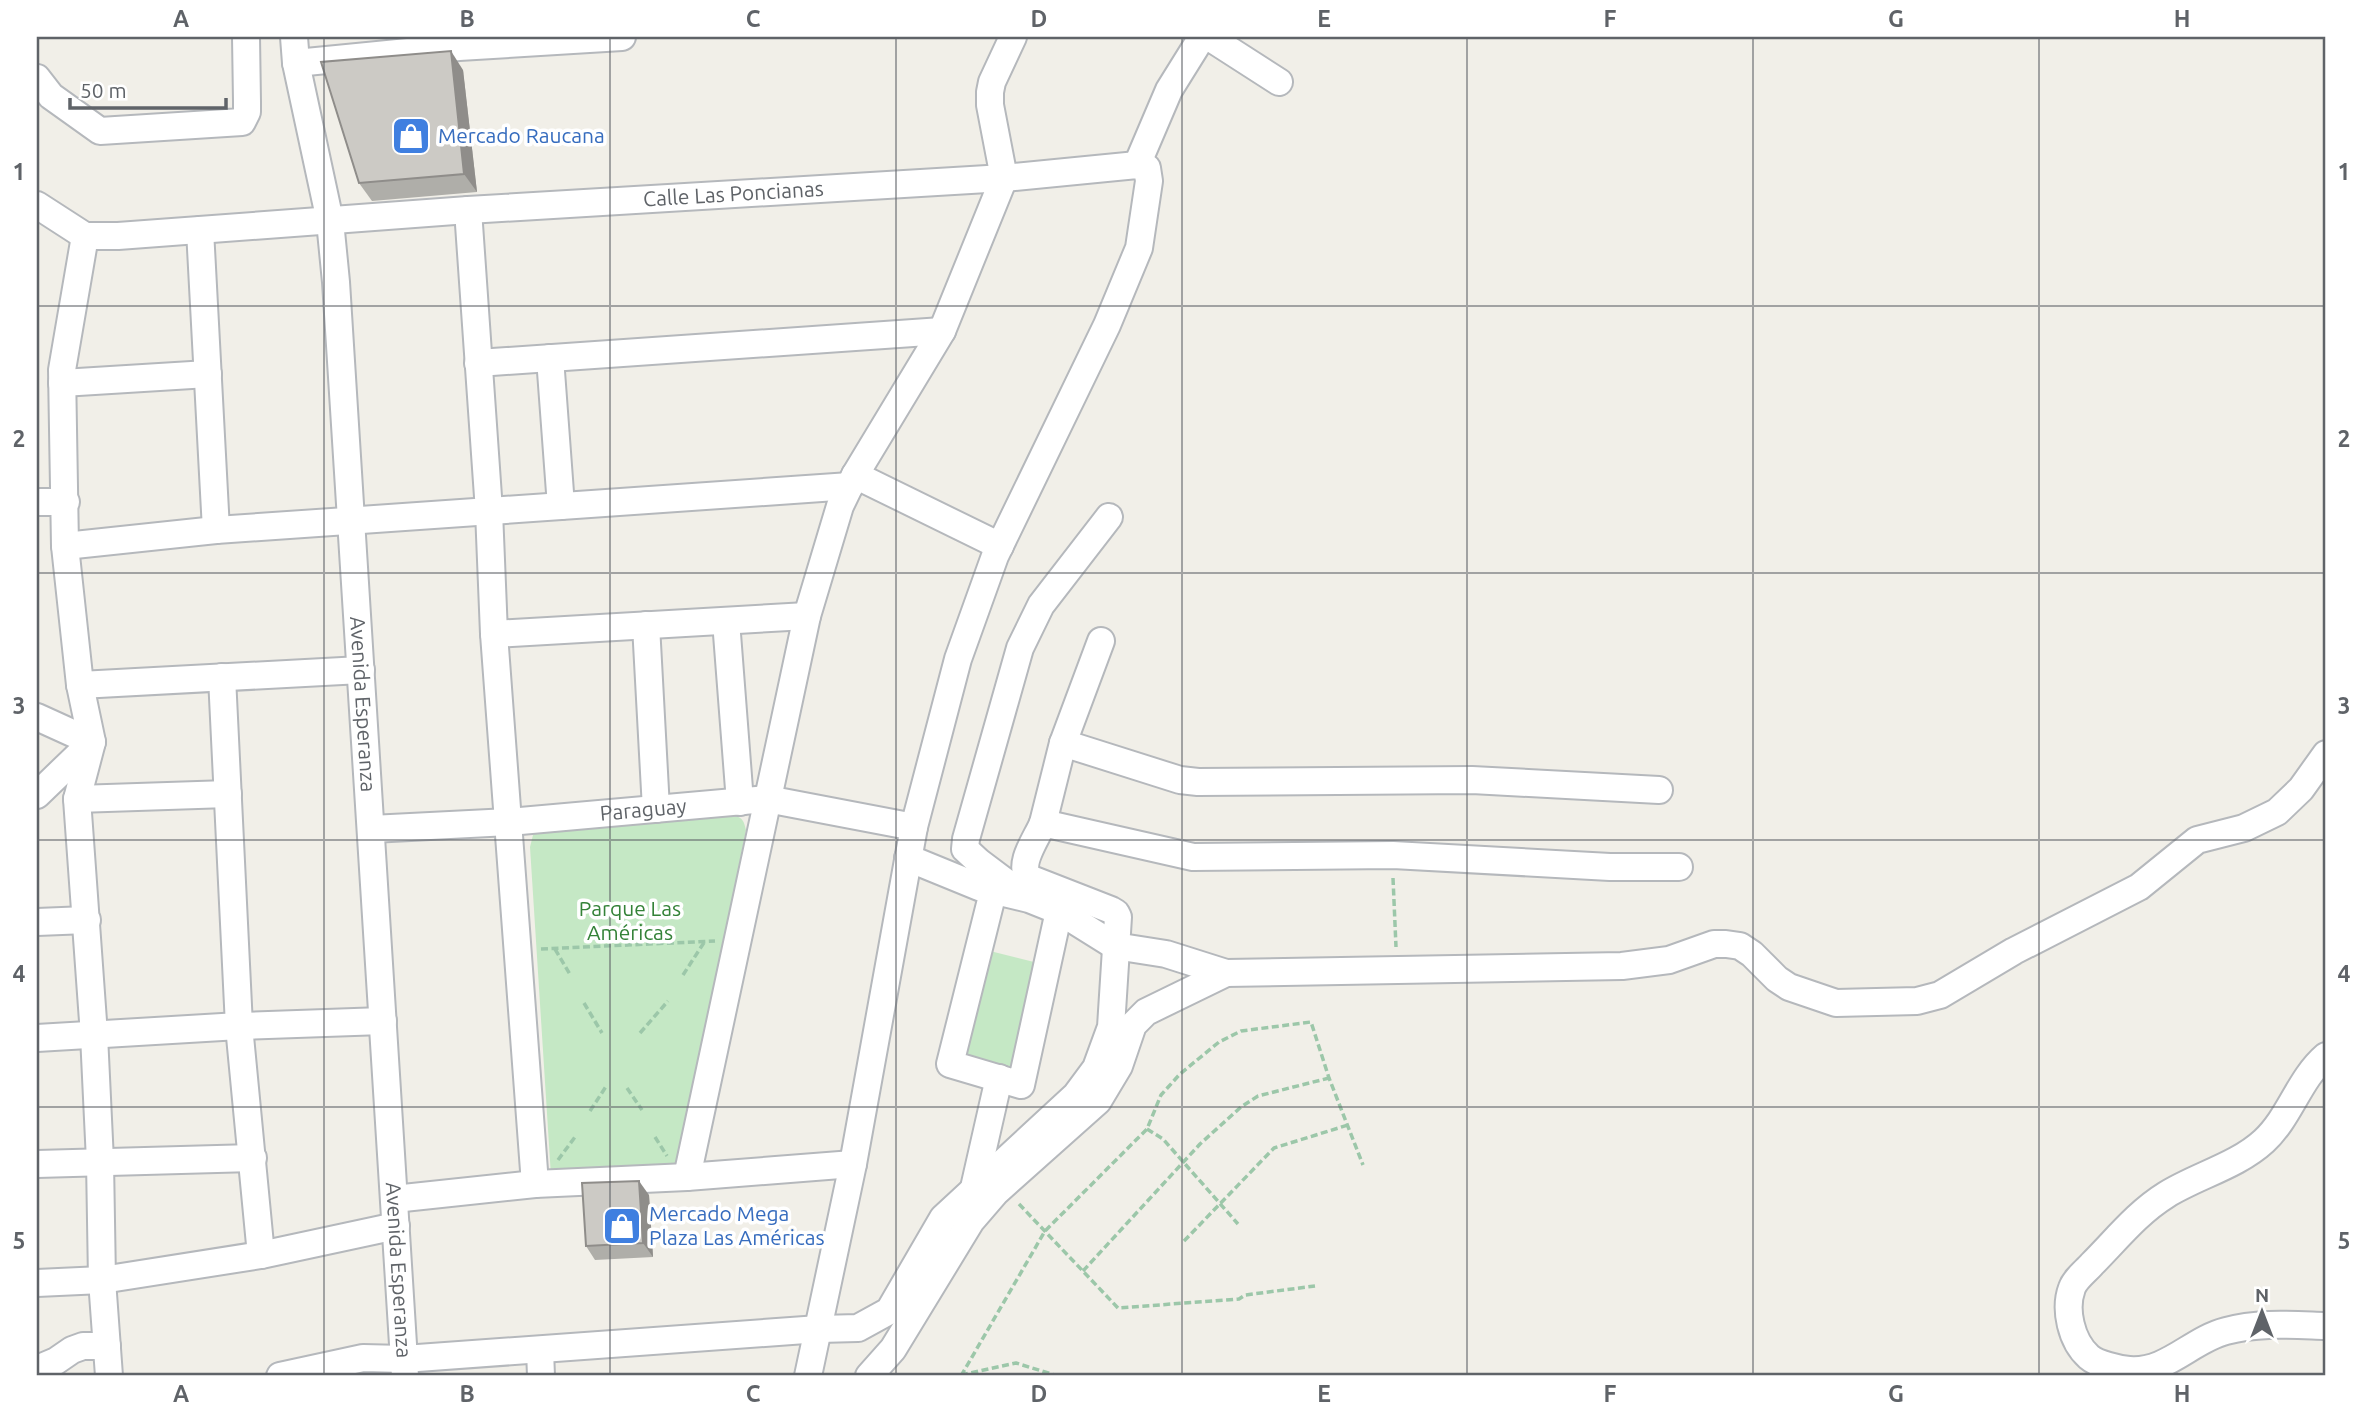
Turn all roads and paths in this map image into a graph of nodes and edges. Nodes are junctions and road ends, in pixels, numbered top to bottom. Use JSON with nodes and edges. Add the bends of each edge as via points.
{"nodes":[{"id":1,"x":246,"y":37,"type":"edge"},
{"id":2,"x":294,"y":37,"type":"edge"},
{"id":3,"x":622,"y":37,"type":"edge"},
{"id":4,"x":1013,"y":37,"type":"edge"},
{"id":5,"x":1202,"y":37,"type":"edge"},
{"id":6,"x":1209,"y":37,"type":"edge"},
{"id":7,"x":459,"y":42,"type":"edge"},
{"id":8,"x":296,"y":63,"type":"junction"},
{"id":9,"x":37,"y":78,"type":"edge"},
{"id":10,"x":1279,"y":82,"type":"dead end"},
{"id":11,"x":1137,"y":165,"type":"junction"},
{"id":12,"x":1004,"y":178,"type":"junction"},
{"id":13,"x":37,"y":205,"type":"edge"},
{"id":14,"x":468,"y":210,"type":"junction"},
{"id":15,"x":330,"y":221,"type":"junction"},
{"id":16,"x":200,"y":230,"type":"junction"},
{"id":17,"x":85,"y":236,"type":"junction"},
{"id":18,"x":942,"y":331,"type":"junction"},
{"id":19,"x":550,"y":358,"type":"junction"},
{"id":20,"x":478,"y":363,"type":"junction"},
{"id":21,"x":208,"y":374,"type":"junction"},
{"id":22,"x":62,"y":383,"type":"junction"},
{"id":23,"x":853,"y":480,"type":"junction"},
{"id":24,"x":37,"y":502,"type":"edge"},
{"id":25,"x":66,"y":502,"type":"junction"},
{"id":26,"x":561,"y":506,"type":"junction"},
{"id":27,"x":489,"y":511,"type":"junction"},
{"id":28,"x":1109,"y":517,"type":"dead end"},
{"id":29,"x":351,"y":522,"type":"junction"},
{"id":30,"x":216,"y":530,"type":"junction"},
{"id":31,"x":65,"y":546,"type":"junction"},
{"id":32,"x":1000,"y":546,"type":"junction"},
{"id":33,"x":807,"y":616,"type":"junction"},
{"id":34,"x":726,"y":621,"type":"junction"},
{"id":35,"x":646,"y":625,"type":"junction"},
{"id":36,"x":494,"y":634,"type":"junction"},
{"id":37,"x":1101,"y":641,"type":"dead end"},
{"id":38,"x":361,"y":670,"type":"junction"},
{"id":39,"x":222,"y":677,"type":"junction"},
{"id":40,"x":80,"y":685,"type":"junction"},
{"id":41,"x":39,"y":717,"type":"edge"},
{"id":42,"x":92,"y":742,"type":"junction"},
{"id":43,"x":1063,"y":743,"type":"junction"},
{"id":44,"x":2326,"y":754,"type":"edge"},
{"id":45,"x":1659,"y":790,"type":"dead end"},
{"id":46,"x":228,"y":794,"type":"junction"},
{"id":47,"x":37,"y":795,"type":"edge"},
{"id":48,"x":77,"y":799,"type":"junction"},
{"id":49,"x":767,"y":799,"type":"junction"},
{"id":50,"x":740,"y":802,"type":"junction"},
{"id":51,"x":656,"y":809,"type":"junction"},
{"id":52,"x":509,"y":822,"type":"junction"},
{"id":53,"x":1043,"y":823,"type":"junction"},
{"id":54,"x":914,"y":827,"type":"junction"},
{"id":55,"x":371,"y":829,"type":"junction"},
{"id":56,"x":1393,"y":855,"type":"junction"},
{"id":57,"x":908,"y":858,"type":"junction"},
{"id":58,"x":1679,"y":867,"type":"dead end"},
{"id":59,"x":993,"y":892,"type":"junction"},
{"id":60,"x":1029,"y":899,"type":"junction"},
{"id":61,"x":1059,"y":911,"type":"junction"},
{"id":62,"x":87,"y":920,"type":"junction"},
{"id":63,"x":37,"y":922,"type":"edge"},
{"id":64,"x":540,"y":936,"type":"dead end"},
{"id":65,"x":738,"y":939,"type":"junction"},
{"id":66,"x":705,"y":942,"type":"junction"},
{"id":67,"x":1115,"y":946,"type":"junction"},
{"id":68,"x":555,"y":949,"type":"junction"},
{"id":69,"x":530,"y":950,"type":"junction"},
{"id":70,"x":1397,"y":970,"type":"junction"},
{"id":71,"x":1227,"y":973,"type":"junction"},
{"id":72,"x":683,"y":975,"type":"dead end"},
{"id":73,"x":571,"y":976,"type":"dead end"},
{"id":74,"x":668,"y":1001,"type":"dead end"},
{"id":75,"x":584,"y":1003,"type":"dead end"},
{"id":76,"x":383,"y":1021,"type":"junction"},
{"id":77,"x":239,"y":1026,"type":"junction"},
{"id":78,"x":602,"y":1033,"type":"dead end"},
{"id":79,"x":640,"y":1034,"type":"dead end"},
{"id":80,"x":94,"y":1035,"type":"junction"},
{"id":81,"x":37,"y":1038,"type":"edge"},
{"id":82,"x":2326,"y":1056,"type":"edge"},
{"id":83,"x":999,"y":1078,"type":"junction"},
{"id":84,"x":1329,"y":1078,"type":"junction"},
{"id":85,"x":607,"y":1085,"type":"dead end"},
{"id":86,"x":627,"y":1088,"type":"dead end"},
{"id":87,"x":642,"y":1110,"type":"dead end"},
{"id":88,"x":590,"y":1111,"type":"dead end"},
{"id":89,"x":1348,"y":1125,"type":"junction"},
{"id":90,"x":1147,"y":1129,"type":"junction"},
{"id":91,"x":554,"y":1151,"type":"dead end"},
{"id":92,"x":253,"y":1158,"type":"junction"},
{"id":93,"x":100,"y":1161,"type":"junction"},
{"id":94,"x":1184,"y":1163,"type":"junction"},
{"id":95,"x":37,"y":1164,"type":"edge"},
{"id":96,"x":555,"y":1164,"type":"dead end"},
{"id":97,"x":853,"y":1164,"type":"junction"},
{"id":98,"x":1363,"y":1165,"type":"dead end"},
{"id":99,"x":687,"y":1177,"type":"junction"},
{"id":100,"x":535,"y":1184,"type":"junction"},
{"id":101,"x":1003,"y":1186,"type":"junction"},
{"id":102,"x":974,"y":1188,"type":"junction"},
{"id":103,"x":394,"y":1199,"type":"junction"},
{"id":104,"x":1220,"y":1204,"type":"junction"},
{"id":105,"x":1238,"y":1224,"type":"dead end"},
{"id":106,"x":396,"y":1226,"type":"junction"},
{"id":107,"x":1045,"y":1231,"type":"junction"},
{"id":108,"x":1184,"y":1241,"type":"dead end"},
{"id":109,"x":261,"y":1255,"type":"junction"},
{"id":110,"x":1083,"y":1271,"type":"junction"},
{"id":111,"x":102,"y":1280,"type":"junction"},
{"id":112,"x":37,"y":1283,"type":"edge"},
{"id":113,"x":1315,"y":1286,"type":"dead end"},
{"id":114,"x":2326,"y":1326,"type":"edge"},
{"id":115,"x":819,"y":1329,"type":"junction"},
{"id":116,"x":107,"y":1346,"type":"junction"},
{"id":117,"x":540,"y":1350,"type":"junction"},
{"id":118,"x":404,"y":1368,"type":"edge"},
{"id":119,"x":37,"y":1369,"type":"edge"},
{"id":120,"x":109,"y":1376,"type":"edge"},
{"id":121,"x":280,"y":1376,"type":"edge"},
{"id":122,"x":541,"y":1376,"type":"edge"},
{"id":123,"x":808,"y":1376,"type":"edge"},
{"id":124,"x":869,"y":1376,"type":"edge"},
{"id":125,"x":961,"y":1376,"type":"edge"},
{"id":126,"x":1058,"y":1376,"type":"edge"}],
"edges":[{"from":1,"to":9,"type":"street","via":[[247,112],[242,122],[100,131],[51,96]]},
{"from":2,"to":8,"type":"street","name":"Avenida Esperanza"},
{"from":3,"to":7,"type":"street"},
{"from":4,"to":12,"type":"street","via":[[990,92]]},
{"from":5,"to":11,"type":"street","via":[[1169,90]]},
{"from":6,"to":10,"type":"street"},
{"from":7,"to":8,"type":"street"},
{"from":8,"to":15,"type":"street","name":"Avenida Esperanza"},
{"from":11,"to":12,"type":"street","name":"Calle Las Poncianas"},
{"from":11,"to":32,"type":"street","via":[[1147,168],[1149,181],[1139,248],[1107,325]]},
{"from":12,"to":14,"type":"street","name":"Calle Las Poncianas"},
{"from":12,"to":18,"type":"street"},
{"from":13,"to":17,"type":"street"},
{"from":14,"to":15,"type":"street","name":"Calle Las Poncianas"},
{"from":14,"to":20,"type":"street"},
{"from":15,"to":16,"type":"street","name":"Calle Las Poncianas"},
{"from":15,"to":29,"type":"street","name":"Avenida Esperanza"},
{"from":16,"to":17,"type":"street","name":"Calle Las Poncianas"},
{"from":16,"to":21,"type":"street"},
{"from":17,"to":22,"type":"street"},
{"from":18,"to":19,"type":"street"},
{"from":18,"to":23,"type":"street"},
{"from":19,"to":20,"type":"street"},
{"from":19,"to":26,"type":"street"},
{"from":20,"to":27,"type":"street"},
{"from":21,"to":22,"type":"street"},
{"from":21,"to":30,"type":"street"},
{"from":22,"to":25,"type":"street"},
{"from":23,"to":26,"type":"street"},
{"from":23,"to":32,"type":"street"},
{"from":23,"to":33,"type":"street"},
{"from":24,"to":25,"type":"street"},
{"from":25,"to":31,"type":"street"},
{"from":26,"to":27,"type":"street"},
{"from":27,"to":29,"type":"street"},
{"from":27,"to":36,"type":"street"},
{"from":28,"to":60,"type":"street","via":[[1041,605],[1020,648],[966,839],[965,849]]},
{"from":29,"to":30,"type":"street"},
{"from":29,"to":38,"type":"street","name":"Avenida Esperanza"},
{"from":30,"to":31,"type":"street"},
{"from":31,"to":40,"type":"street"},
{"from":32,"to":54,"type":"street","via":[[958,659]]},
{"from":33,"to":34,"type":"street"},
{"from":33,"to":49,"type":"street"},
{"from":34,"to":35,"type":"street"},
{"from":34,"to":50,"type":"street"},
{"from":35,"to":36,"type":"street"},
{"from":35,"to":51,"type":"street"},
{"from":36,"to":52,"type":"street"},
{"from":37,"to":43,"type":"street"},
{"from":38,"to":39,"type":"street"},
{"from":38,"to":55,"type":"street","name":"Avenida Esperanza"},
{"from":39,"to":40,"type":"street"},
{"from":39,"to":46,"type":"street"},
{"from":40,"to":42,"type":"street"},
{"from":41,"to":42,"type":"street"},
{"from":42,"to":47,"type":"street"},
{"from":42,"to":48,"type":"street"},
{"from":43,"to":45,"type":"street","via":[[1198,782],[1472,780]]},
{"from":43,"to":53,"type":"street"},
{"from":44,"to":70,"type":"street","via":[[2277,812],[2244,828],[2197,841],[2139,887],[1940,995],[1917,1001],[1836,1003],[1788,987],[1752,954],[1726,944],[1669,960],[1622,966]]},
{"from":46,"to":48,"type":"street"},
{"from":46,"to":77,"type":"street"},
{"from":48,"to":62,"type":"street"},
{"from":49,"to":50,"type":"street","name":"Paraguay"},
{"from":49,"to":54,"type":"street","name":"Paraguay"},
{"from":49,"to":65,"type":"street"},
{"from":50,"to":51,"type":"street","name":"Paraguay"},
{"from":51,"to":52,"type":"street","name":"Paraguay"},
{"from":52,"to":55,"type":"street","name":"Paraguay"},
{"from":52,"to":69,"type":"street"},
{"from":53,"to":56,"type":"street","via":[[1194,857]]},
{"from":53,"to":67,"type":"street","via":[[1024,864],[1025,873],[1116,913]]},
{"from":54,"to":57,"type":"street"},
{"from":55,"to":76,"type":"street","name":"Avenida Esperanza"},
{"from":56,"to":58,"type":"street"},
{"from":56,"to":70,"type":"path"},
{"from":57,"to":59,"type":"street"},
{"from":57,"to":97,"type":"street"},
{"from":59,"to":60,"type":"street"},
{"from":59,"to":83,"type":"street","via":[[950,1063]]},
{"from":60,"to":61,"type":"street"},
{"from":61,"to":67,"type":"street"},
{"from":61,"to":83,"type":"street","via":[[1021,1085]]},
{"from":62,"to":63,"type":"street"},
{"from":62,"to":80,"type":"street"},
{"from":64,"to":69,"type":"path"},
{"from":65,"to":66,"type":"path"},
{"from":65,"to":99,"type":"street"},
{"from":66,"to":68,"type":"path"},
{"from":66,"to":72,"type":"path"},
{"from":67,"to":71,"type":"street","via":[[1166,954]]},
{"from":67,"to":102,"type":"street","via":[[1111,1027],[1096,1068],[1076,1095]]},
{"from":68,"to":69,"type":"path"},
{"from":68,"to":73,"type":"path"},
{"from":69,"to":100,"type":"street"},
{"from":70,"to":71,"type":"street"},
{"from":71,"to":101,"type":"street","via":[[1146,1012],[1133,1025],[1119,1066],[1098,1101]]},
{"from":74,"to":79,"type":"path"},
{"from":75,"to":78,"type":"path"},
{"from":76,"to":77,"type":"street"},
{"from":76,"to":103,"type":"street","name":"Avenida Esperanza"},
{"from":77,"to":80,"type":"street"},
{"from":77,"to":92,"type":"street"},
{"from":80,"to":81,"type":"street"},
{"from":80,"to":93,"type":"street"},
{"from":82,"to":114,"type":"street","via":[[2264,1141],[2142,1212],[2072,1286],[2067,1310],[2076,1339],[2090,1357],[2130,1370],[2158,1368],[2202,1339],[2225,1331],[2254,1325]]},
{"from":83,"to":102,"type":"street"},
{"from":84,"to":89,"type":"path"},
{"from":84,"to":90,"type":"path","via":[[1311,1022],[1241,1031],[1219,1042],[1180,1074],[1161,1095]]},
{"from":84,"to":94,"type":"path","via":[[1258,1096]]},
{"from":85,"to":88,"type":"path"},
{"from":86,"to":87,"type":"path"},
{"from":89,"to":98,"type":"path"},
{"from":89,"to":104,"type":"path","via":[[1275,1148]]},
{"from":90,"to":94,"type":"path"},
{"from":90,"to":107,"type":"path"},
{"from":91,"to":96,"type":"path"},
{"from":92,"to":93,"type":"street"},
{"from":92,"to":109,"type":"street"},
{"from":93,"to":95,"type":"street"},
{"from":93,"to":111,"type":"street"},
{"from":94,"to":104,"type":"path"},
{"from":94,"to":110,"type":"path"},
{"from":97,"to":99,"type":"street"},
{"from":97,"to":115,"type":"street"},
{"from":99,"to":100,"type":"street"},
{"from":100,"to":103,"type":"street"},
{"from":101,"to":107,"type":"path"},
{"from":101,"to":124,"type":"street","via":[[971,1221],[892,1349]]},
{"from":102,"to":115,"type":"street","via":[[943,1219],[889,1311],[858,1328]]},
{"from":103,"to":106,"type":"street","name":"Avenida Esperanza"},
{"from":104,"to":105,"type":"path"},
{"from":104,"to":108,"type":"path"},
{"from":106,"to":109,"type":"street"},
{"from":106,"to":118,"type":"street","name":"Avenida Esperanza"},
{"from":107,"to":110,"type":"path"},
{"from":107,"to":125,"type":"path"},
{"from":109,"to":111,"type":"street"},
{"from":110,"to":113,"type":"path","via":[[1118,1308],[1239,1299]]},
{"from":111,"to":112,"type":"street"},
{"from":111,"to":116,"type":"street"},
{"from":115,"to":117,"type":"street"},
{"from":115,"to":123,"type":"street"},
{"from":116,"to":119,"type":"street","via":[[83,1346]]},
{"from":116,"to":120,"type":"street"},
{"from":117,"to":118,"type":"street"},
{"from":117,"to":122,"type":"street"},
{"from":118,"to":121,"type":"street","via":[[363,1358]]},
{"from":125,"to":126,"type":"path","via":[[1016,1363]]}]}
